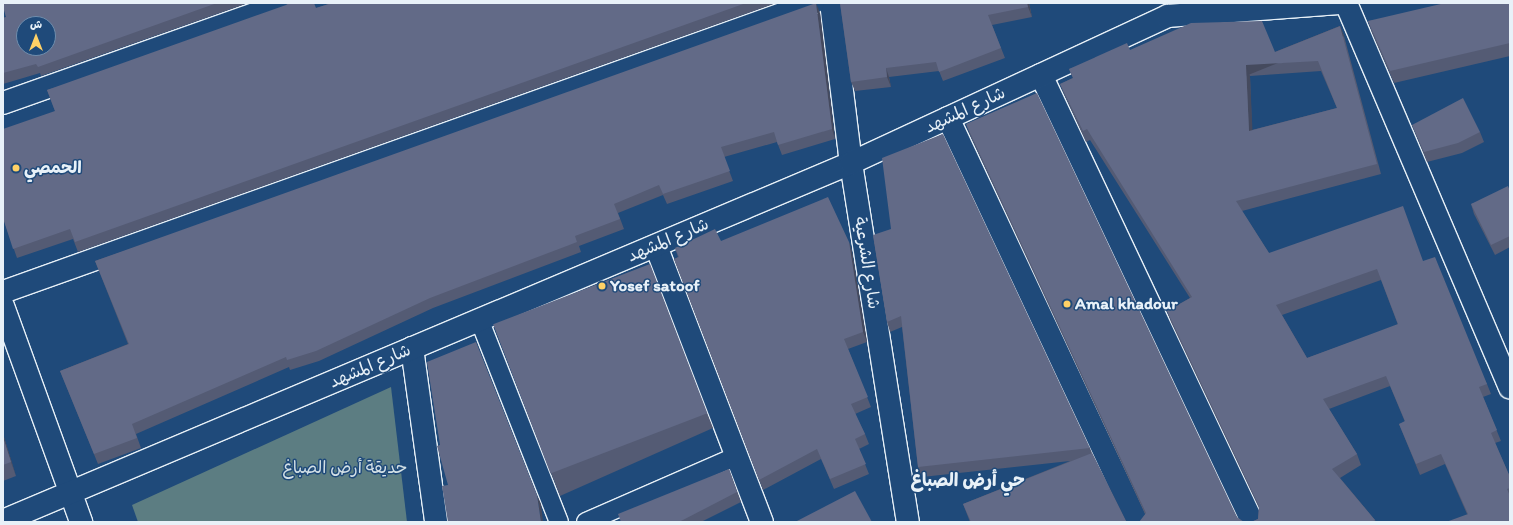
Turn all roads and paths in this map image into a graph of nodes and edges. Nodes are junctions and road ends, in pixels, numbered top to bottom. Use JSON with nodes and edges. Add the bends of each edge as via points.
{"nodes":[{"id":1,"x":285,"y":3,"type":"edge"},
{"id":2,"x":813,"y":3,"type":"edge"},
{"id":3,"x":831,"y":3,"type":"edge"},
{"id":4,"x":1342,"y":3,"type":"edge"},
{"id":5,"x":1346,"y":3,"type":"edge"},
{"id":6,"x":1041,"y":75,"type":"junction"},
{"id":7,"x":3,"y":103,"type":"edge"},
{"id":8,"x":948,"y":118,"type":"junction"},
{"id":9,"x":851,"y":163,"type":"junction"},
{"id":10,"x":656,"y":246,"type":"junction"},
{"id":11,"x":3,"y":292,"type":"edge"},
{"id":12,"x":3,"y":306,"type":"edge"},
{"id":13,"x":479,"y":318,"type":"junction"},
{"id":14,"x":10,"y":345,"type":"edge"},
{"id":15,"x":412,"y":348,"type":"junction"},
{"id":16,"x":1510,"y":387,"type":"edge"},
{"id":17,"x":735,"y":457,"type":"junction"},
{"id":18,"x":71,"y":493,"type":"junction"},
{"id":19,"x":3,"y":521,"type":"edge"},
{"id":20,"x":81,"y":522,"type":"edge"},
{"id":21,"x":436,"y":522,"type":"edge"},
{"id":22,"x":559,"y":522,"type":"edge"},
{"id":23,"x":586,"y":522,"type":"edge"},
{"id":24,"x":762,"y":522,"type":"edge"},
{"id":25,"x":908,"y":522,"type":"edge"},
{"id":26,"x":1137,"y":522,"type":"edge"},
{"id":27,"x":1252,"y":522,"type":"edge"}],
"edges":[{"from":1,"to":7,"type":"street"},
{"from":2,"to":11,"type":"street"},
{"from":3,"to":9,"type":"street","name":"شارع الشرعية"},
{"from":4,"to":6,"type":"street","name":"شارع المشهد","via":[[1168,16]]},
{"from":5,"to":16,"type":"street"},
{"from":6,"to":8,"type":"street","name":"شارع المشهد"},
{"from":6,"to":27,"type":"street"},
{"from":8,"to":9,"type":"street","name":"شارع المشهد"},
{"from":8,"to":26,"type":"street"},
{"from":9,"to":10,"type":"street","name":"شارع المشهد"},
{"from":9,"to":25,"type":"street","name":"شارع الشرعية"},
{"from":10,"to":13,"type":"street","name":"شارع المشهد"},
{"from":10,"to":17,"type":"street"},
{"from":12,"to":14,"type":"street"},
{"from":13,"to":15,"type":"street","name":"شارع المشهد"},
{"from":13,"to":22,"type":"lane"},
{"from":14,"to":18,"type":"street"},
{"from":15,"to":18,"type":"street","name":"شارع المشهد"},
{"from":15,"to":21,"type":"street"},
{"from":17,"to":23,"type":"lane"},
{"from":17,"to":24,"type":"street"},
{"from":18,"to":19,"type":"street","name":"شارع المشهد"},
{"from":18,"to":20,"type":"street"}]}
